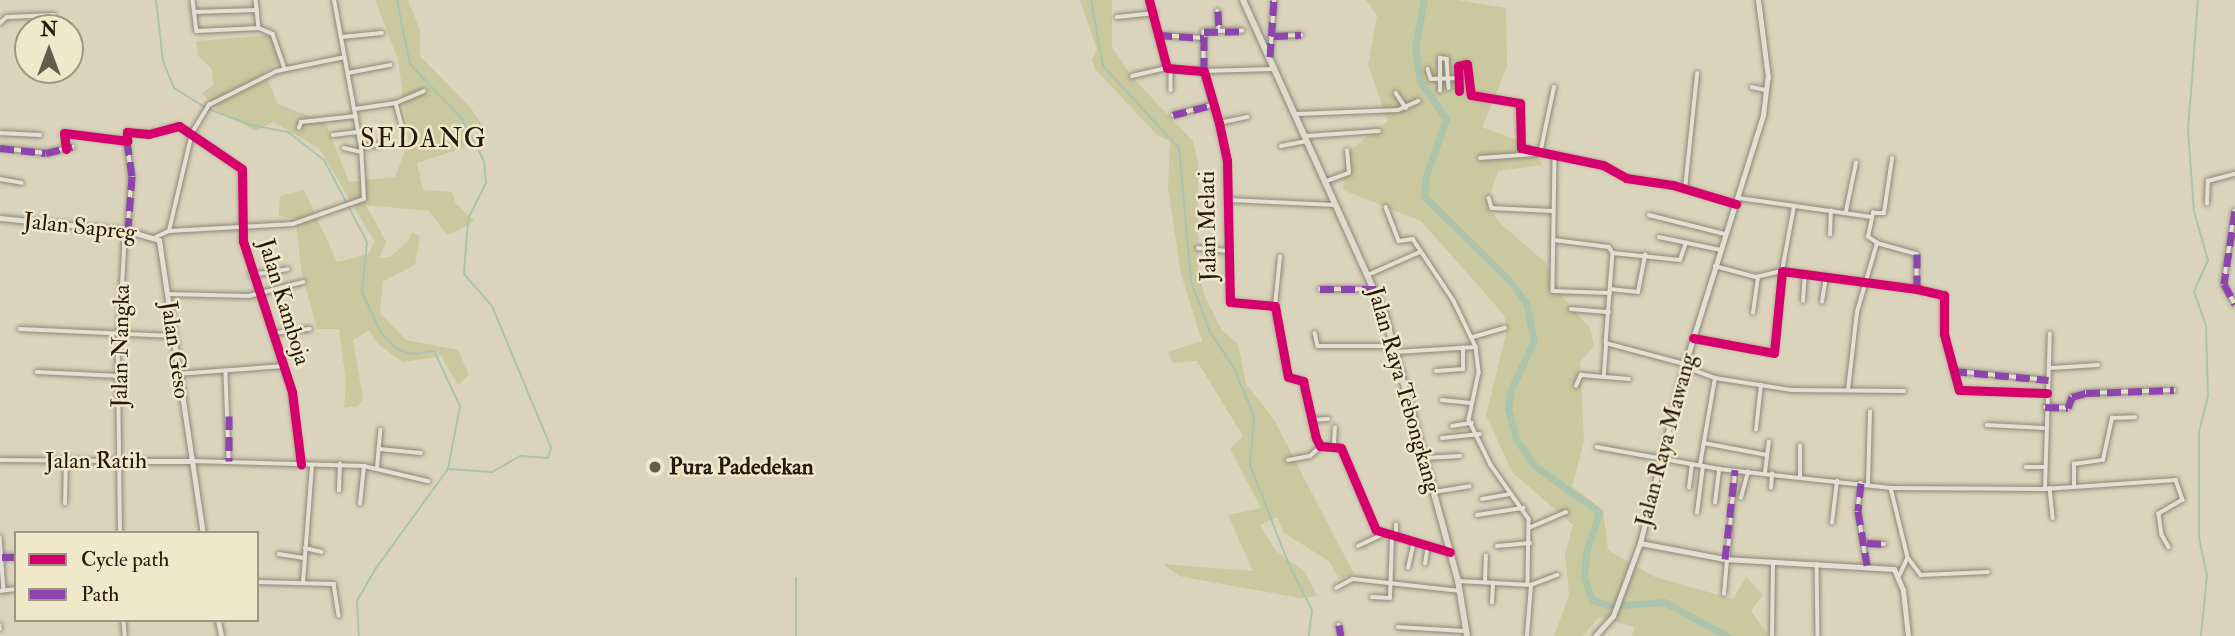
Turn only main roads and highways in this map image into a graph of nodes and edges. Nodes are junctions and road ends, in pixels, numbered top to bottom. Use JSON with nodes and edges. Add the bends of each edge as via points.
{"nodes":[{"id":1,"x":1243,"y":0,"type":"edge"},
{"id":2,"x":1758,"y":0,"type":"edge"},
{"id":3,"x":0,"y":218,"type":"edge"},
{"id":4,"x":157,"y":238,"type":"joint"},
{"id":5,"x":119,"y":461,"type":"road end"},
{"id":6,"x":192,"y":461,"type":"junction"},
{"id":7,"x":203,"y":531,"type":"edge"},
{"id":8,"x":1640,"y":543,"type":"junction"},
{"id":9,"x":1467,"y":634,"type":"edge"},
{"id":10,"x":1595,"y":636,"type":"edge"},
{"id":11,"x":1908,"y":636,"type":"edge"}],
"edges":[{"from":1,"to":9,"type":"main road","name":"Jalan Raya Tebongkang","via":[[1376,289],[1458,581]]},
{"from":2,"to":8,"type":"main road","name":"Jalan Raya Mawang","via":[[1767,90],[1738,201],[1684,365]]},
{"from":3,"to":4,"type":"main road","name":"Jalan Sapreg"},
{"from":4,"to":6,"type":"main road","name":"Jalan Geso"},
{"from":5,"to":6,"type":"main road","name":"Jalan Ratih"},
{"from":6,"to":7,"type":"main road","name":"Jalan Geso"},
{"from":8,"to":10,"type":"main road","name":"Jalan Raya Mawang","via":[[1615,610]]},
{"from":8,"to":11,"type":"main road","via":[[1725,559],[1867,565],[1898,573]]}]}
